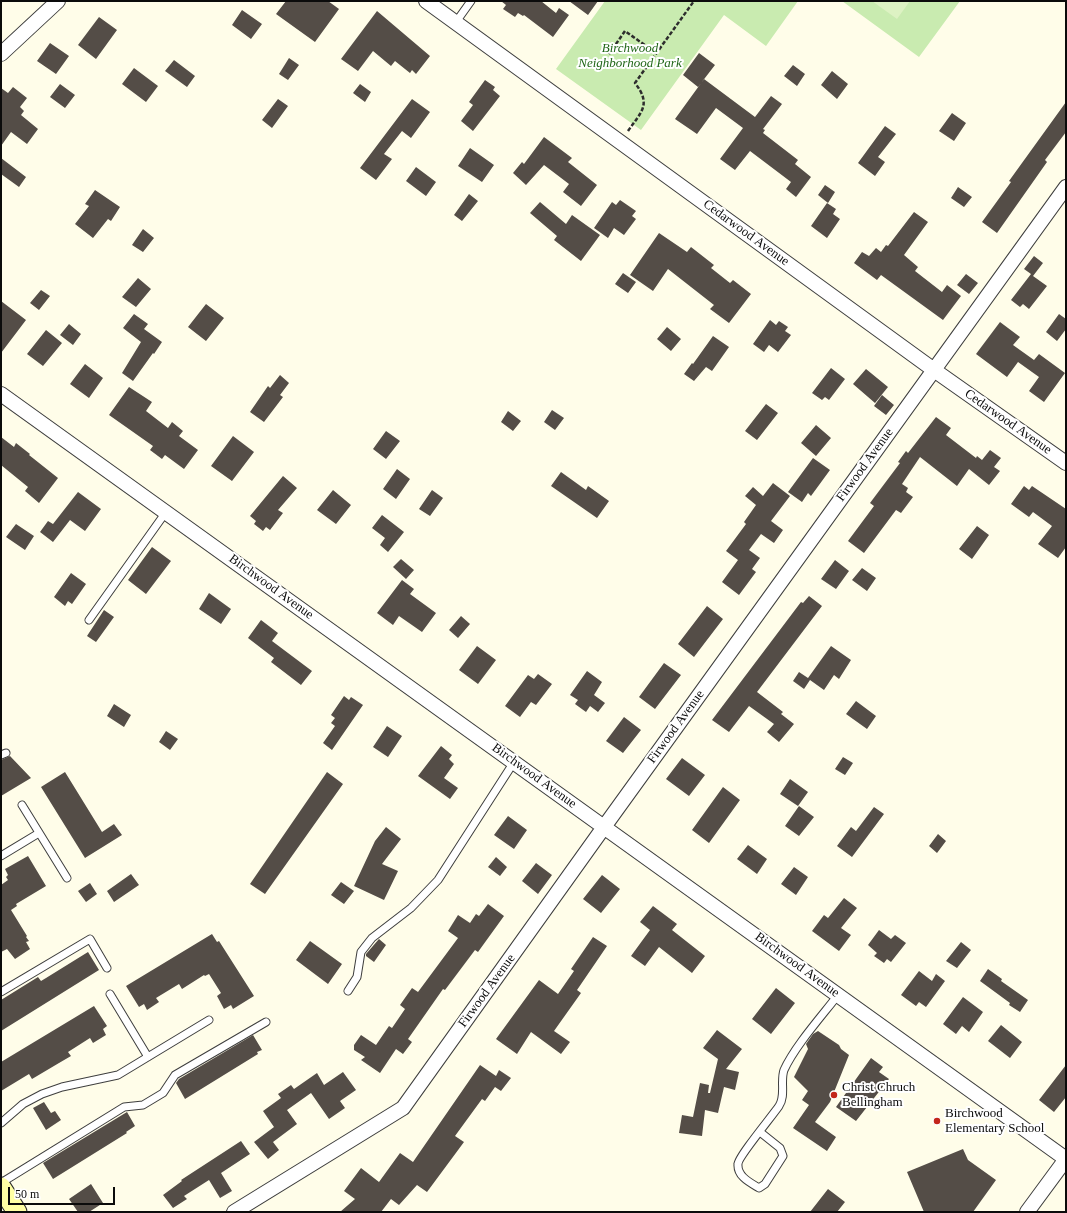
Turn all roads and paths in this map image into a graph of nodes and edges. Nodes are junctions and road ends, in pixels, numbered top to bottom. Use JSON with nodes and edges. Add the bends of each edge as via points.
{"nodes":[{"id":1,"x":58,"y":1,"type":"edge"},
{"id":2,"x":426,"y":1,"type":"edge"},
{"id":3,"x":472,"y":1,"type":"edge"},
{"id":4,"x":694,"y":1,"type":"edge"},
{"id":5,"x":456,"y":22,"type":"junction"},
{"id":6,"x":1,"y":54,"type":"edge"},
{"id":7,"x":609,"y":54,"type":"dead end"},
{"id":8,"x":656,"y":54,"type":"junction"},
{"id":9,"x":620,"y":142,"type":"junction"},
{"id":10,"x":1066,"y":187,"type":"edge"},
{"id":11,"x":934,"y":370,"type":"junction"},
{"id":12,"x":1,"y":394,"type":"edge"},
{"id":13,"x":1066,"y":463,"type":"edge"},
{"id":14,"x":166,"y":512,"type":"junction"},
{"id":15,"x":89,"y":620,"type":"dead end"},
{"id":16,"x":514,"y":762,"type":"junction"},
{"id":17,"x":22,"y":805,"type":"dead end"},
{"id":18,"x":604,"y":827,"type":"junction"},
{"id":19,"x":39,"y":833,"type":"junction"},
{"id":20,"x":1,"y":856,"type":"edge"},
{"id":21,"x":67,"y":878,"type":"dead end"},
{"id":22,"x":107,"y":968,"type":"dead end"},
{"id":23,"x":348,"y":991,"type":"dead end"},
{"id":24,"x":1,"y":992,"type":"edge"},
{"id":25,"x":110,"y":994,"type":"dead end"},
{"id":26,"x":838,"y":995,"type":"junction"},
{"id":27,"x":209,"y":1020,"type":"dead end"},
{"id":28,"x":266,"y":1022,"type":"dead end"},
{"id":29,"x":148,"y":1057,"type":"junction"},
{"id":30,"x":1,"y":1123,"type":"edge"},
{"id":31,"x":760,"y":1132,"type":"junction"},
{"id":32,"x":1066,"y":1159,"type":"edge"},
{"id":33,"x":1,"y":1183,"type":"edge"},
{"id":34,"x":1,"y":1187,"type":"edge"},
{"id":35,"x":14,"y":1211,"type":"edge"},
{"id":36,"x":234,"y":1212,"type":"edge"},
{"id":37,"x":1027,"y":1212,"type":"edge"}],
"edges":[{"from":1,"to":6,"type":"street"},
{"from":2,"to":5,"type":"street","name":"Cedarwood Avenue"},
{"from":3,"to":5,"type":"lane"},
{"from":4,"to":8,"type":"path"},
{"from":5,"to":9,"type":"street","name":"Cedarwood Avenue"},
{"from":7,"to":8,"type":"path","via":[[625,31]]},
{"from":8,"to":9,"type":"path","via":[[635,83],[643,97],[642,112]]},
{"from":9,"to":11,"type":"street","name":"Cedarwood Avenue"},
{"from":10,"to":11,"type":"street","name":"Firwood Avenue"},
{"from":11,"to":13,"type":"street","name":"Cedarwood Avenue"},
{"from":11,"to":18,"type":"street","name":"Firwood Avenue"},
{"from":12,"to":14,"type":"street","name":"Birchwood Avenue"},
{"from":14,"to":15,"type":"lane"},
{"from":14,"to":16,"type":"street","name":"Birchwood Avenue"},
{"from":16,"to":18,"type":"street","name":"Birchwood Avenue"},
{"from":16,"to":23,"type":"lane","via":[[438,880],[411,908],[372,938],[361,952],[357,977]]},
{"from":17,"to":19,"type":"lane"},
{"from":18,"to":26,"type":"street","name":"Birchwood Avenue"},
{"from":18,"to":36,"type":"street","name":"Firwood Avenue","via":[[403,1108]]},
{"from":19,"to":20,"type":"lane"},
{"from":19,"to":21,"type":"lane"},
{"from":22,"to":24,"type":"lane","via":[[90,939]]},
{"from":25,"to":29,"type":"lane"},
{"from":26,"to":31,"type":"lane","via":[[799,1045],[784,1071],[780,1104]]},
{"from":26,"to":32,"type":"street","name":"Birchwood Avenue"},
{"from":27,"to":29,"type":"lane"},
{"from":28,"to":33,"type":"lane","via":[[175,1075],[163,1093],[150,1101],[143,1105],[124,1107]]},
{"from":29,"to":30,"type":"lane","via":[[118,1075],[42,1094],[23,1104]]},
{"from":31,"to":31,"type":"lane","via":[[738,1161],[738,1171],[758,1188],[765,1184],[783,1156],[780,1148]]},
{"from":32,"to":37,"type":"street"},
{"from":34,"to":35,"type":"street"}]}
